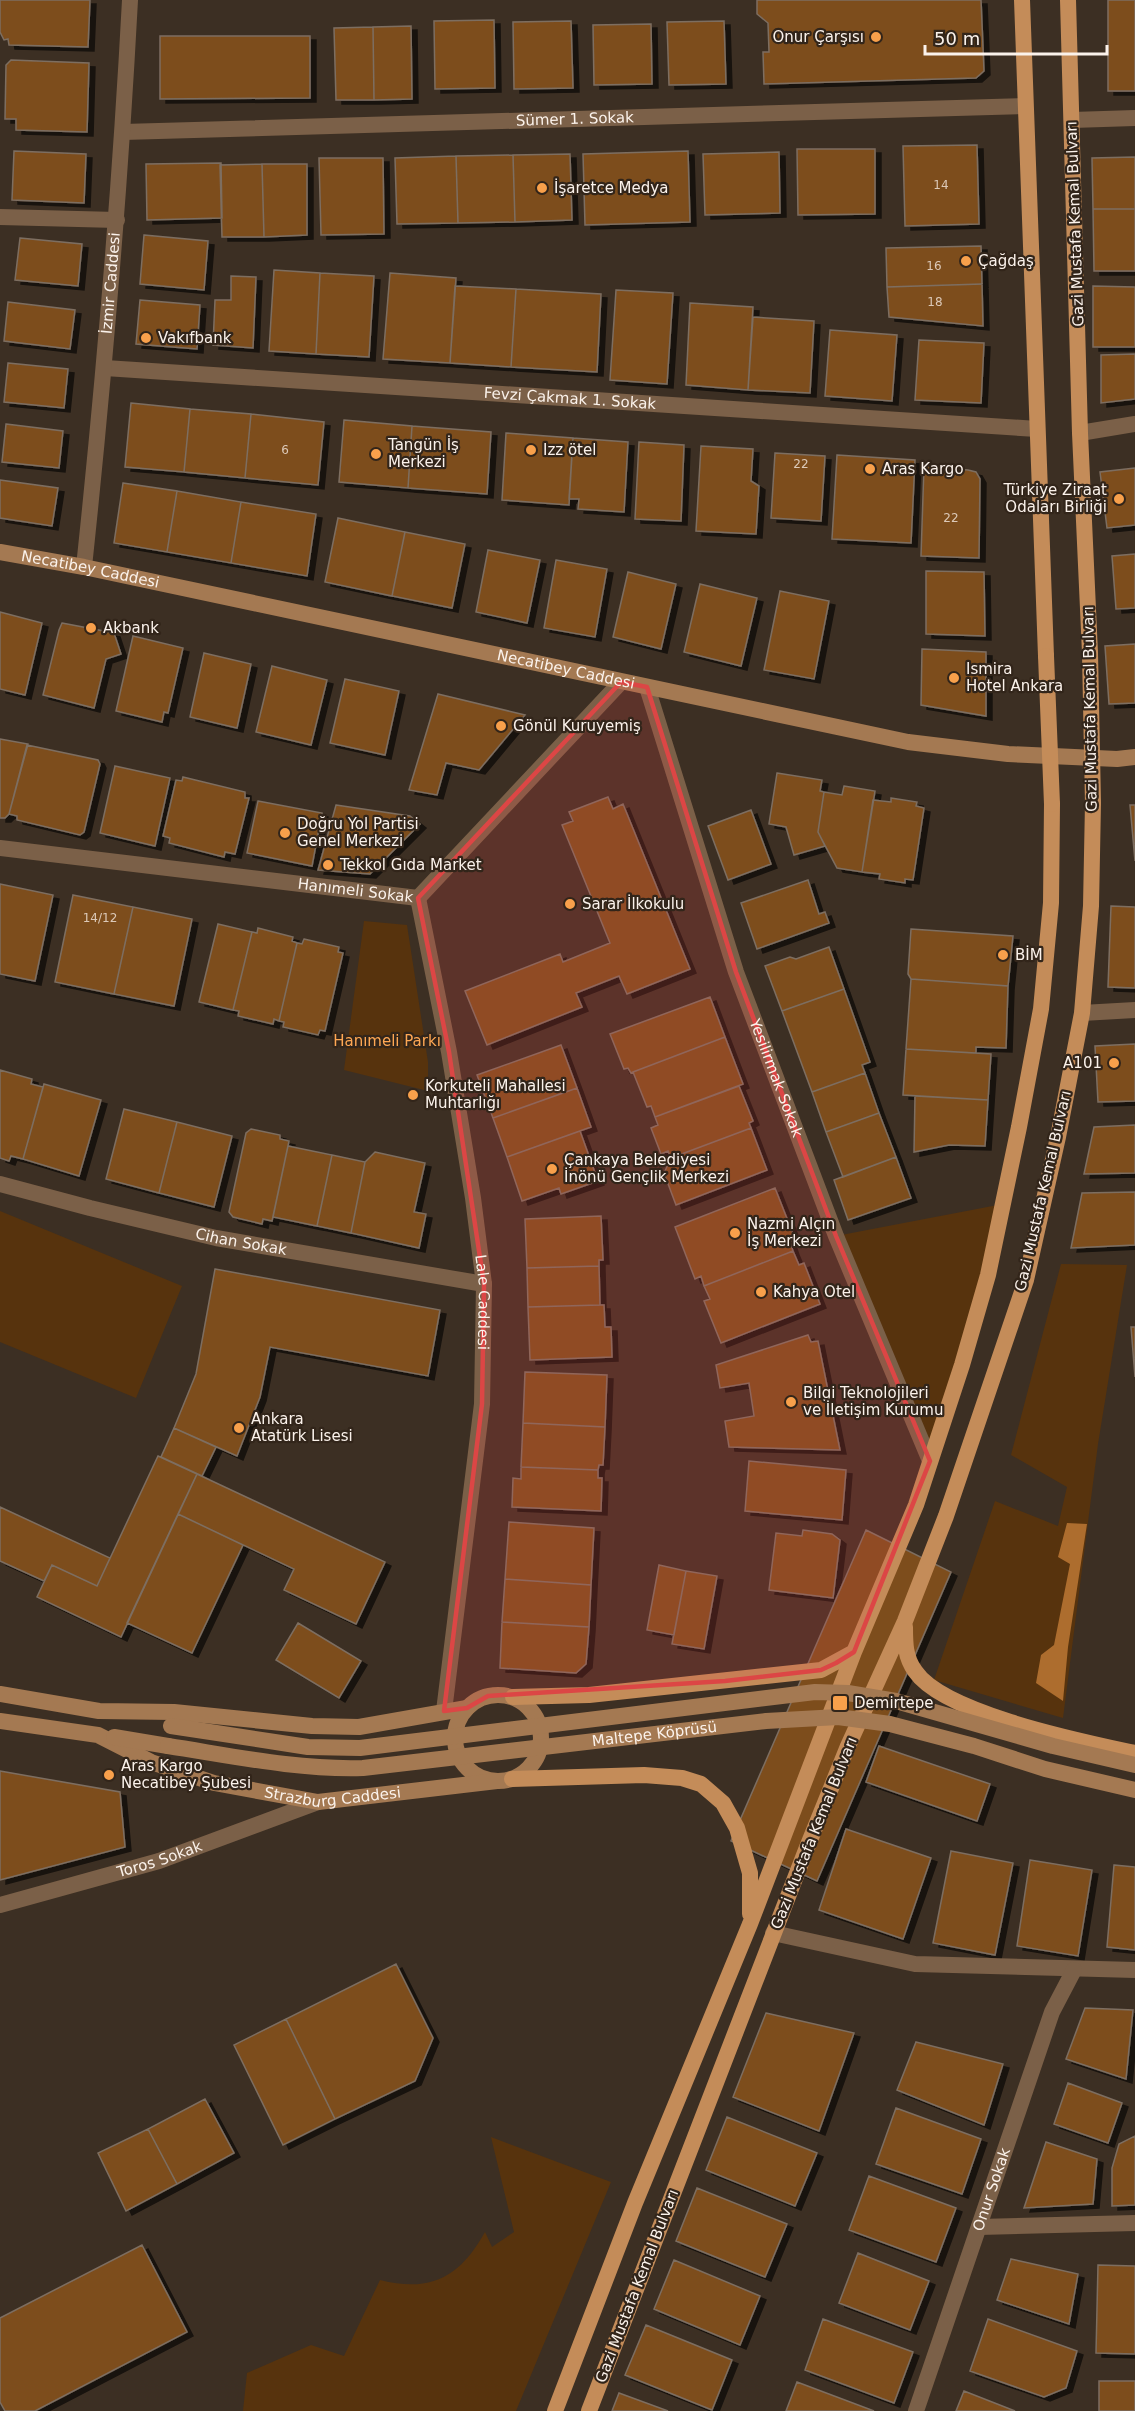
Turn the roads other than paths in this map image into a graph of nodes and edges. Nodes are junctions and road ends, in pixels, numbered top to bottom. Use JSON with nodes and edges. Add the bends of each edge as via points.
{"nodes":[{"id":1,"x":130,"y":0,"type":"edge"},
{"id":2,"x":1022,"y":0,"type":"edge"},
{"id":3,"x":1068,"y":0,"type":"edge"},
{"id":4,"x":1024,"y":106,"type":"junction"},
{"id":5,"x":1135,"y":118,"type":"edge"},
{"id":6,"x":1072,"y":120,"type":"junction"},
{"id":7,"x":123,"y":132,"type":"junction"},
{"id":8,"x":0,"y":217,"type":"edge"},
{"id":9,"x":117,"y":219,"type":"junction"},
{"id":10,"x":105,"y":368,"type":"junction"},
{"id":11,"x":1135,"y":424,"type":"edge"},
{"id":12,"x":1037,"y":429,"type":"junction"},
{"id":13,"x":1080,"y":433,"type":"junction"},
{"id":14,"x":0,"y":552,"type":"edge"},
{"id":15,"x":84,"y":567,"type":"junction"},
{"id":16,"x":621,"y":682,"type":"junction"},
{"id":17,"x":647,"y":687,"type":"junction"},
{"id":18,"x":1135,"y":757,"type":"edge"},
{"id":19,"x":0,"y":848,"type":"edge"},
{"id":20,"x":418,"y":898,"type":"junction"},
{"id":21,"x":1135,"y":1010,"type":"edge"},
{"id":22,"x":1082,"y":1013,"type":"junction"},
{"id":23,"x":0,"y":1184,"type":"edge"},
{"id":24,"x":484,"y":1284,"type":"junction"},
{"id":25,"x":930,"y":1461,"type":"junction"},
{"id":26,"x":905,"y":1621,"type":"junction"},
{"id":27,"x":854,"y":1652,"type":"junction"},
{"id":28,"x":0,"y":1694,"type":"edge"},
{"id":29,"x":513,"y":1697,"type":"junction"},
{"id":30,"x":467,"y":1708,"type":"junction"},
{"id":31,"x":99,"y":1711,"type":"junction"},
{"id":32,"x":444,"y":1711,"type":"junction"},
{"id":33,"x":0,"y":1721,"type":"edge"},
{"id":34,"x":98,"y":1735,"type":"junction"},
{"id":35,"x":1135,"y":1753,"type":"edge"},
{"id":36,"x":1135,"y":1765,"type":"edge"},
{"id":37,"x":505,"y":1780,"type":"junction"},
{"id":38,"x":1135,"y":1790,"type":"edge"},
{"id":39,"x":318,"y":1802,"type":"junction"},
{"id":40,"x":0,"y":1905,"type":"edge"},
{"id":41,"x":750,"y":1924,"type":"junction"},
{"id":42,"x":774,"y":1933,"type":"junction"},
{"id":43,"x":1074,"y":1970,"type":"junction"},
{"id":44,"x":1135,"y":1970,"type":"edge"},
{"id":45,"x":1135,"y":2223,"type":"edge"},
{"id":46,"x":979,"y":2227,"type":"junction"},
{"id":47,"x":555,"y":2411,"type":"edge"},
{"id":48,"x":589,"y":2411,"type":"edge"},
{"id":49,"x":916,"y":2411,"type":"edge"}],
"edges":[{"from":1,"to":7,"type":"street","name":"İzmir Caddesi"},
{"from":2,"to":4,"type":"main road","name":"Gazi Mustafa Kemal Bulvarı"},
{"from":3,"to":6,"type":"main road","name":"Gazi Mustafa Kemal Bulvarı"},
{"from":4,"to":7,"type":"street","name":"Sümer 1. Sokak"},
{"from":4,"to":12,"type":"main road","name":"Gazi Mustafa Kemal Bulvarı"},
{"from":5,"to":6,"type":"street"},
{"from":6,"to":13,"type":"main road","name":"Gazi Mustafa Kemal Bulvarı"},
{"from":7,"to":9,"type":"street","name":"İzmir Caddesi"},
{"from":8,"to":9,"type":"street"},
{"from":9,"to":10,"type":"street","name":"İzmir Caddesi"},
{"from":10,"to":12,"type":"street","name":"Fevzi Çakmak 1. Sokak"},
{"from":10,"to":15,"type":"street","name":"İzmir Caddesi"},
{"from":11,"to":13,"type":"street"},
{"from":12,"to":25,"type":"main road","name":"Gazi Mustafa Kemal Bulvarı","bridge":true,"via":[[1052,804],[1051,903],[1043,987],[1024,1103],[988,1275]]},
{"from":13,"to":22,"type":"main road","name":"Gazi Mustafa Kemal Bulvarı","bridge":true,"via":[[1093,803],[1091,906]]},
{"from":14,"to":15,"type":"main road","name":"Necatibey Caddesi"},
{"from":15,"to":16,"type":"main road","name":"Necatibey Caddesi"},
{"from":16,"to":17,"type":"main road","name":"Necatibey Caddesi"},
{"from":16,"to":20,"type":"street","name":"Hanımeli Sokak"},
{"from":17,"to":18,"type":"main road","name":"Necatibey Caddesi","via":[[908,742],[1044,756]]},
{"from":17,"to":25,"type":"street","name":"Yesilirmak Sokak","via":[[736,972],[836,1236]]},
{"from":19,"to":20,"type":"street","name":"Hanımeli Sokak"},
{"from":20,"to":24,"type":"street","name":"Lale Caddesi","via":[[449,1052]]},
{"from":21,"to":22,"type":"street"},
{"from":22,"to":26,"type":"main road","name":"Gazi Mustafa Kemal Bulvarı","via":[[1026,1280],[952,1498]]},
{"from":23,"to":24,"type":"street","name":"Cihan Sokak","via":[[216,1238]]},
{"from":24,"to":32,"type":"street","name":"Lale Caddesi","via":[[482,1404]]},
{"from":25,"to":27,"type":"main road","name":"Gazi Mustafa Kemal Bulvarı","via":[[916,1505]]},
{"from":26,"to":35,"type":"main road","via":[[905,1651],[915,1672],[939,1693],[1066,1739]]},
{"from":26,"to":42,"type":"main road","name":"Gazi Mustafa Kemal Bulvarı","via":[[848,1746]]},
{"from":27,"to":29,"type":"main road","via":[[821,1670],[589,1695]]},
{"from":27,"to":41,"type":"main road","name":"Gazi Mustafa Kemal Bulvarı"},
{"from":28,"to":31,"type":"main road"},
{"from":29,"to":30,"type":"main road","via":[[488,1696]]},
{"from":29,"to":37,"type":"main road","via":[[534,1713],[541,1738],[533,1763],[524,1773]]},
{"from":30,"to":32,"type":"main road"},
{"from":30,"to":37,"type":"main road","via":[[455,1734],[462,1761],[483,1778]]},
{"from":31,"to":32,"type":"main road","via":[[174,1712],[359,1727]]},
{"from":31,"to":36,"type":"main road","name":"Maltepe Köprüsü","bridge":true,"via":[[171,1726],[334,1749],[826,1692],[896,1701]]},
{"from":33,"to":34,"type":"main road","name":"Strazburg Caddesi"},
{"from":34,"to":38,"type":"main road","name":"Maltepe Köprüsü","bridge":true,"via":[[334,1769],[766,1721],[838,1718],[890,1724],[1045,1769]]},
{"from":34,"to":39,"type":"main road","name":"Strazburg Caddesi","via":[[151,1762],[214,1783]]},
{"from":37,"to":39,"type":"main road","name":"Strazburg Caddesi"},
{"from":37,"to":41,"type":"main road","via":[[644,1775],[701,1784],[723,1803],[737,1828],[750,1873]]},
{"from":39,"to":40,"type":"street","name":"Toros Sokak","via":[[159,1860]]},
{"from":41,"to":47,"type":"main road","name":"Gazi Mustafa Kemal Bulvarı","via":[[635,2203]]},
{"from":42,"to":43,"type":"street","via":[[915,1964]]},
{"from":42,"to":48,"type":"main road","name":"Gazi Mustafa Kemal Bulvarı"},
{"from":43,"to":44,"type":"street"},
{"from":43,"to":46,"type":"street","name":"Onur Sokak","via":[[1052,2012]]},
{"from":45,"to":46,"type":"street"},
{"from":46,"to":49,"type":"street","name":"Onur Sokak"}]}
